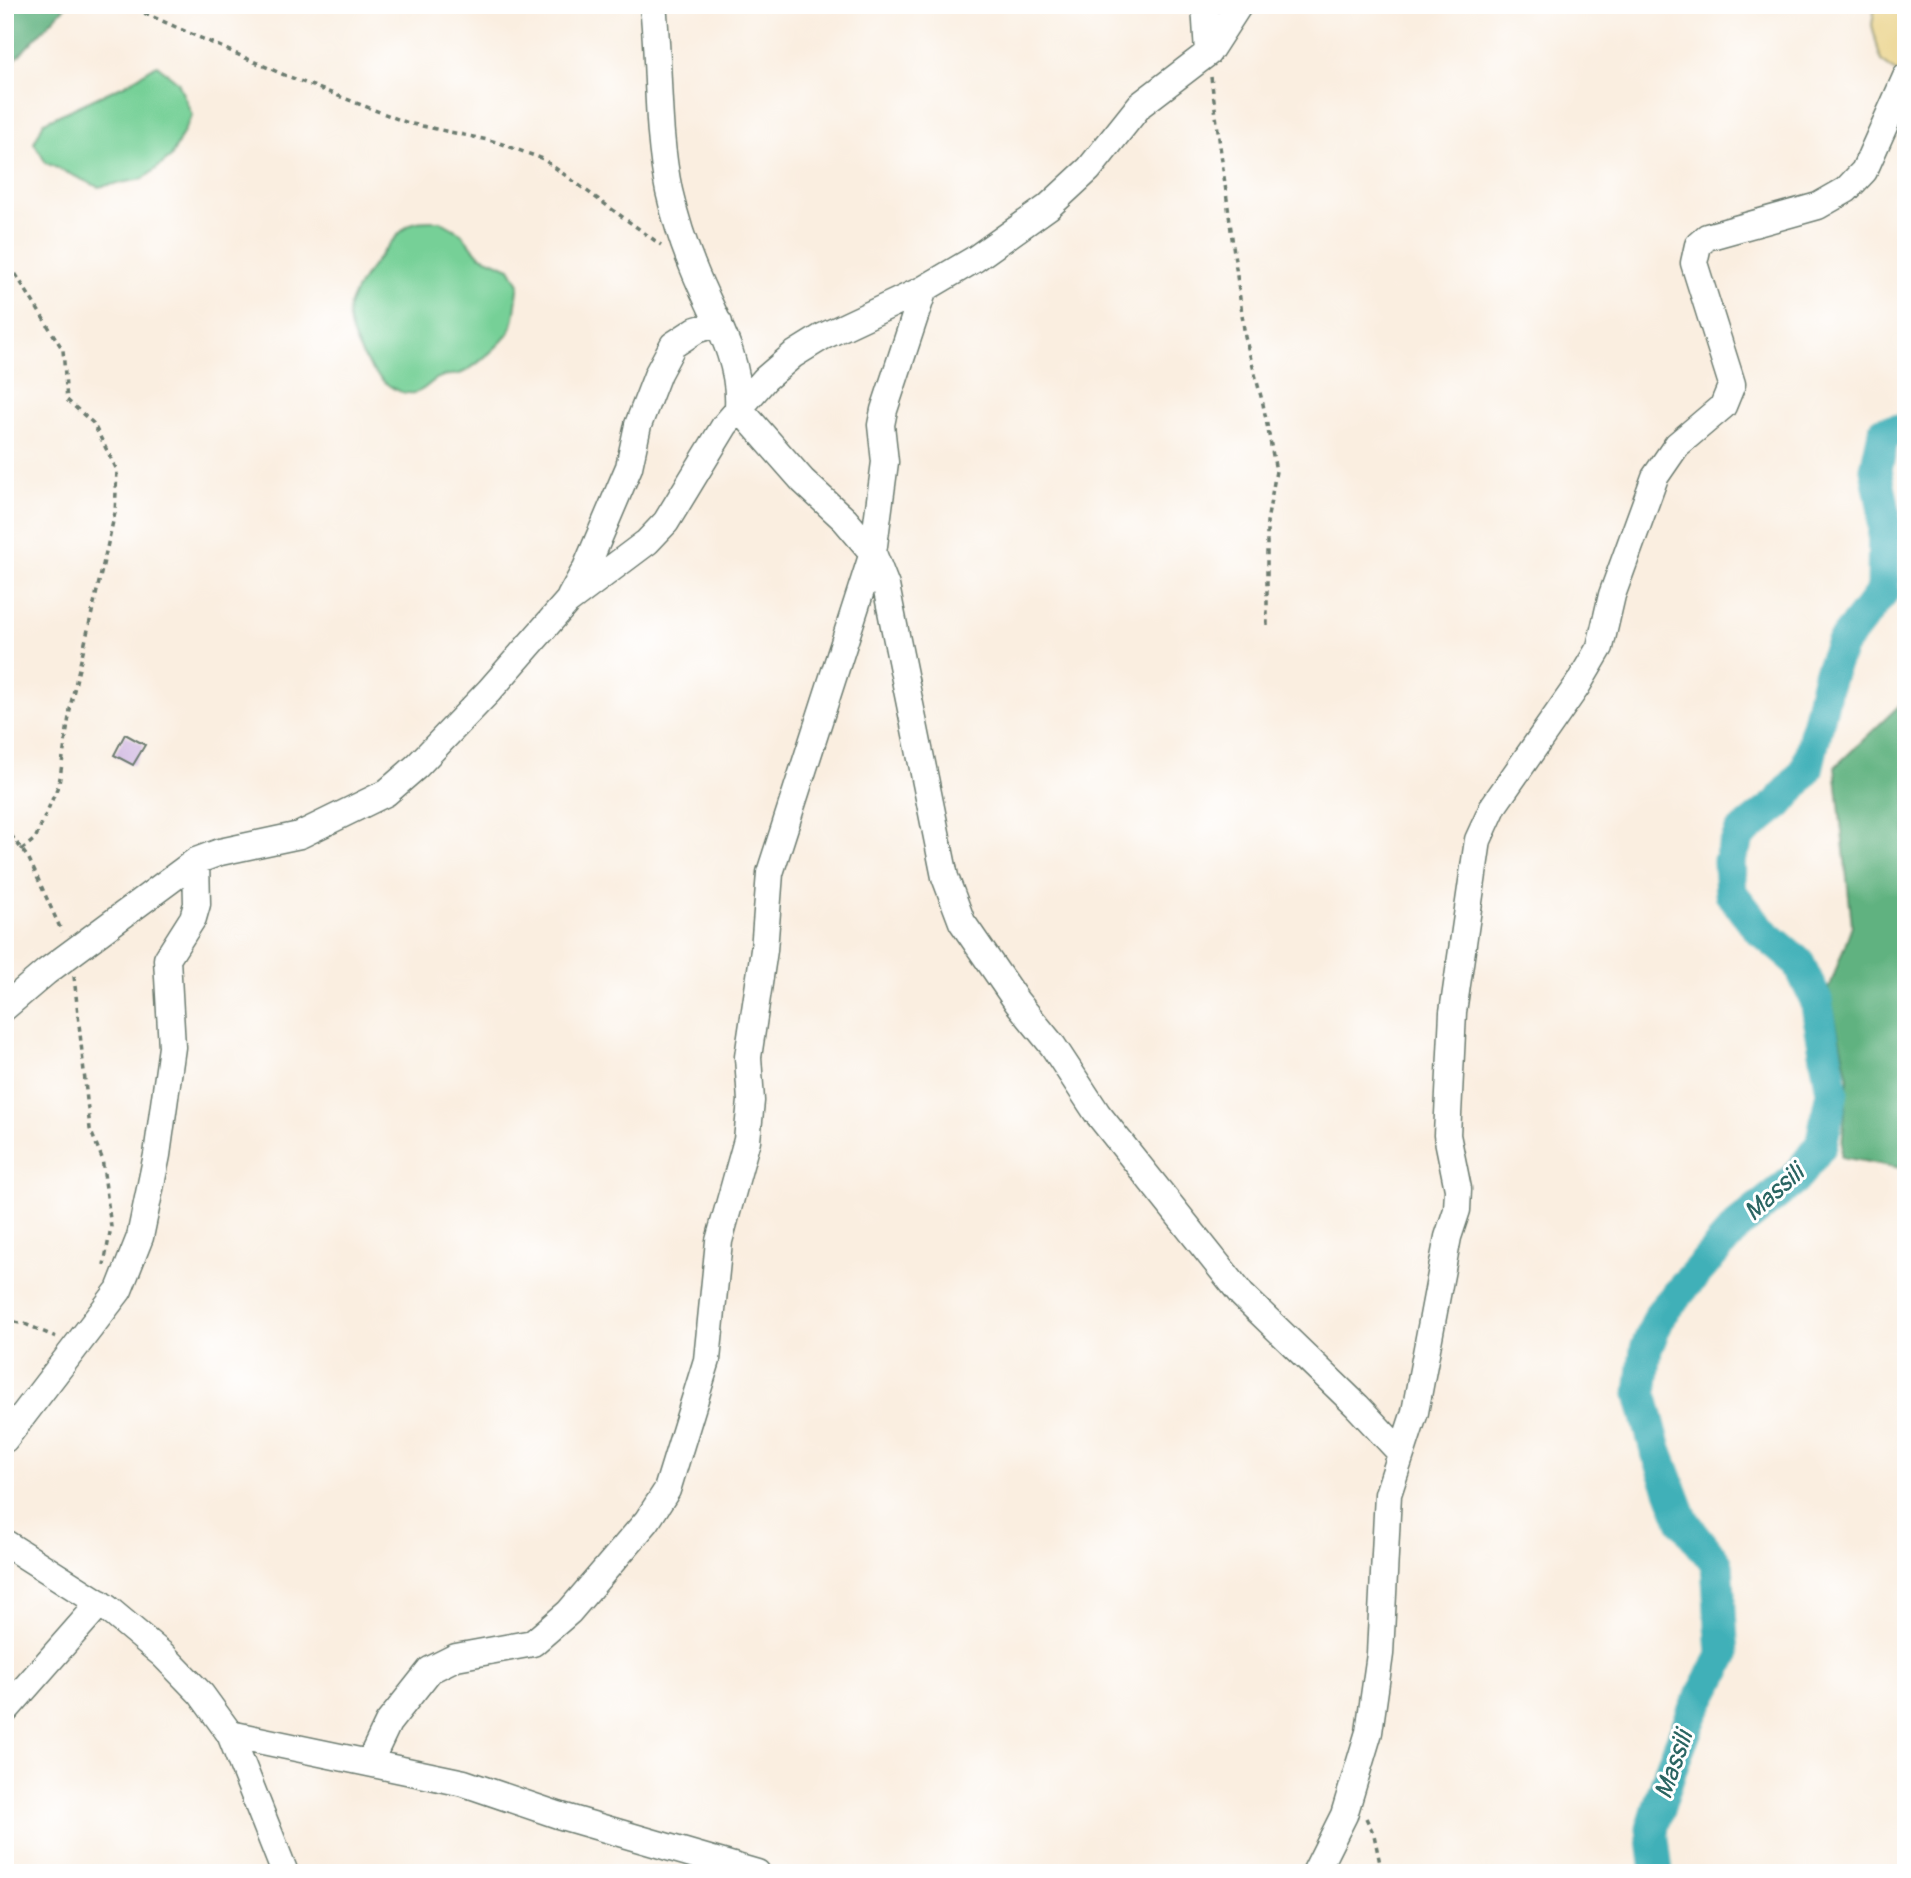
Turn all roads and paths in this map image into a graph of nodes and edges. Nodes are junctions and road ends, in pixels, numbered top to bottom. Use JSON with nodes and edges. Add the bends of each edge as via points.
{"nodes":[{"id":1,"x":125,"y":5,"type":"edge"},
{"id":2,"x":653,"y":5,"type":"edge"},
{"id":3,"x":1205,"y":5,"type":"edge"},
{"id":4,"x":1239,"y":5,"type":"edge"},
{"id":5,"x":1899,"y":5,"type":"edge"},
{"id":6,"x":1906,"y":18,"type":"edge"},
{"id":7,"x":1208,"y":53,"type":"junction"},
{"id":8,"x":1906,"y":77,"type":"edge"},
{"id":9,"x":5,"y":257,"type":"edge"},
{"id":10,"x":693,"y":269,"type":"junction"},
{"id":11,"x":924,"y":289,"type":"junction"},
{"id":12,"x":719,"y":323,"type":"junction"},
{"id":13,"x":738,"y":407,"type":"junction"},
{"id":14,"x":873,"y":553,"type":"junction"},
{"id":15,"x":567,"y":602,"type":"junction"},
{"id":16,"x":1267,"y":625,"type":"dead end"},
{"id":17,"x":5,"y":827,"type":"edge"},
{"id":18,"x":21,"y":850,"type":"junction"},
{"id":19,"x":196,"y":861,"type":"junction"},
{"id":20,"x":72,"y":953,"type":"junction"},
{"id":21,"x":5,"y":1007,"type":"edge"},
{"id":22,"x":103,"y":1266,"type":"dead end"},
{"id":23,"x":5,"y":1320,"type":"edge"},
{"id":24,"x":76,"y":1349,"type":"junction"},
{"id":25,"x":5,"y":1439,"type":"edge"},
{"id":26,"x":1401,"y":1453,"type":"junction"},
{"id":27,"x":5,"y":1543,"type":"edge"},
{"id":28,"x":100,"y":1603,"type":"junction"},
{"id":29,"x":7,"y":1706,"type":"edge"},
{"id":30,"x":230,"y":1734,"type":"junction"},
{"id":31,"x":369,"y":1763,"type":"junction"},
{"id":32,"x":1352,"y":1787,"type":"junction"},
{"id":33,"x":285,"y":1873,"type":"edge"},
{"id":34,"x":757,"y":1873,"type":"edge"},
{"id":35,"x":1315,"y":1873,"type":"edge"},
{"id":36,"x":1382,"y":1873,"type":"edge"}],
"edges":[{"from":1,"to":10,"type":"path","via":[[282,75],[408,123],[496,142],[543,159]]},
{"from":2,"to":10,"type":"street","via":[[660,143],[669,192]]},
{"from":3,"to":7,"type":"street"},
{"from":4,"to":7,"type":"street"},
{"from":5,"to":6,"type":"path"},
{"from":7,"to":11,"type":"street","via":[[1140,105],[1088,169],[1048,207]]},
{"from":7,"to":16,"type":"path","via":[[1245,337],[1276,471],[1267,522]]},
{"from":8,"to":26,"type":"street","via":[[1867,165],[1846,190],[1818,206],[1707,237],[1698,245],[1693,263],[1732,384],[1730,394],[1664,461],[1612,595],[1600,647],[1508,782],[1481,831],[1455,999],[1446,1111],[1457,1210],[1415,1412]]},
{"from":9,"to":18,"type":"path","via":[[63,350],[67,400],[93,424],[117,470],[115,513],[71,703],[59,784],[35,839]]},
{"from":10,"to":12,"type":"street"},
{"from":11,"to":13,"type":"street","via":[[793,355]]},
{"from":11,"to":14,"type":"street","via":[[881,425],[885,462]]},
{"from":12,"to":13,"type":"street","via":[[733,361]]},
{"from":12,"to":15,"type":"street","via":[[696,330],[673,345],[638,425],[629,467]]},
{"from":13,"to":14,"type":"street"},
{"from":13,"to":15,"type":"street","via":[[666,522],[631,556]]},
{"from":14,"to":26,"type":"street","via":[[886,586],[945,877],[962,922],[1097,1112],[1242,1295]]},
{"from":14,"to":31,"type":"street","via":[[770,873],[748,1057],[751,1109],[747,1140],[719,1241],[707,1360],[667,1490],[647,1521],[569,1612],[533,1643],[456,1657],[430,1670],[388,1723]]},
{"from":15,"to":19,"type":"street","via":[[489,691],[386,793],[300,835]]},
{"from":17,"to":18,"type":"path"},
{"from":18,"to":20,"type":"path"},
{"from":19,"to":20,"type":"street"},
{"from":19,"to":24,"type":"street","via":[[193,918],[167,959],[172,1047],[157,1155],[139,1237],[119,1290]]},
{"from":20,"to":21,"type":"street"},
{"from":20,"to":22,"type":"path","via":[[90,1129],[102,1158],[111,1227]]},
{"from":23,"to":24,"type":"path","via":[[54,1335]]},
{"from":24,"to":25,"type":"street"},
{"from":26,"to":32,"type":"street","via":[[1388,1494],[1380,1654],[1370,1732]]},
{"from":27,"to":28,"type":"street"},
{"from":28,"to":29,"type":"street"},
{"from":28,"to":30,"type":"street","via":[[163,1655],[201,1694]]},
{"from":30,"to":31,"type":"street"},
{"from":30,"to":33,"type":"street"},
{"from":31,"to":34,"type":"street","via":[[507,1795],[558,1815]]},
{"from":32,"to":35,"type":"street","via":[[1344,1815]]},
{"from":32,"to":36,"type":"path","via":[[1374,1835]]}]}
